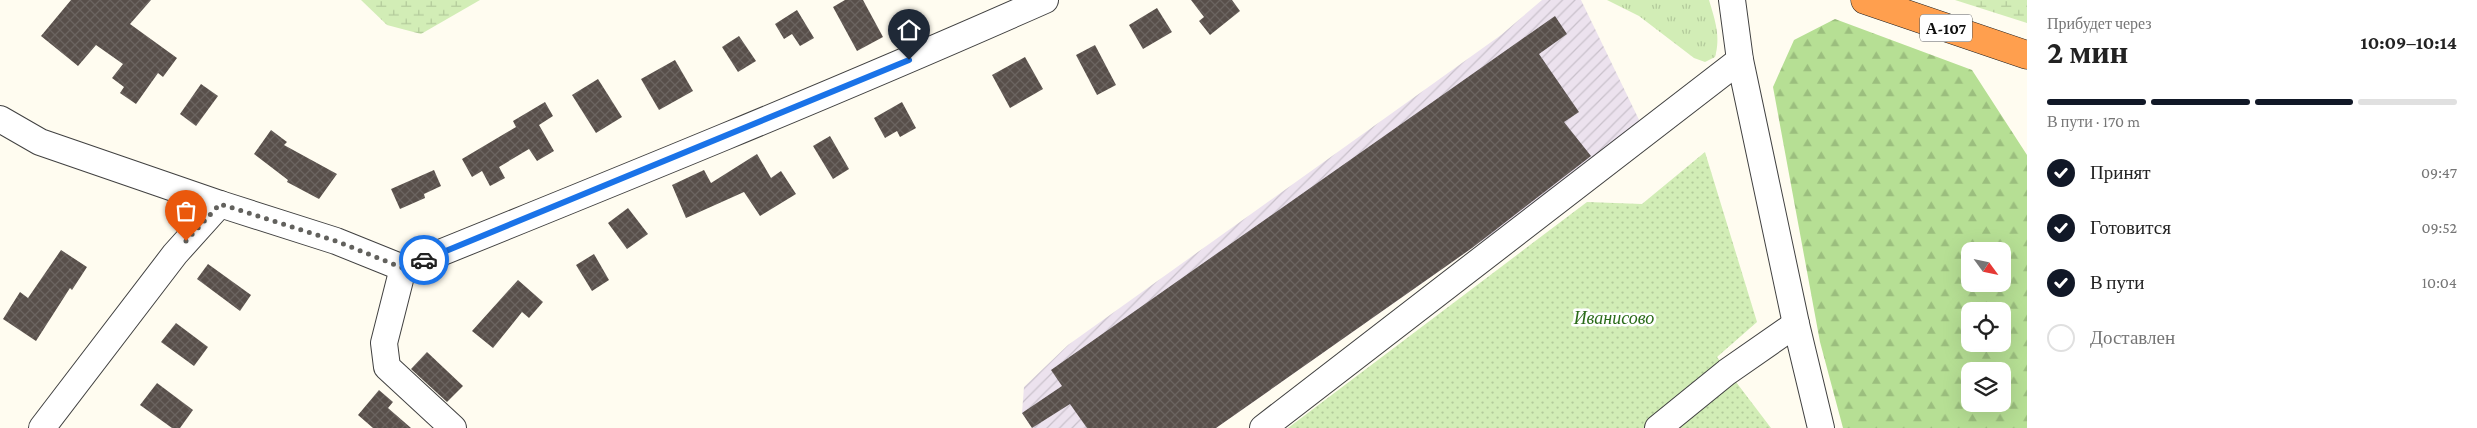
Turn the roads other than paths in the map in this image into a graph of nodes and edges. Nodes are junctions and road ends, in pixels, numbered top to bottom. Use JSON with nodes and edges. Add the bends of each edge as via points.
{"nodes":[{"id":1,"x":1045,"y":0,"type":"edge"},
{"id":2,"x":1732,"y":0,"type":"edge"},
{"id":3,"x":1865,"y":0,"type":"edge"},
{"id":4,"x":2027,"y":55,"type":"edge"},
{"id":5,"x":1740,"y":60,"type":"junction"},
{"id":6,"x":0,"y":118,"type":"edge"},
{"id":7,"x":220,"y":204,"type":"junction"},
{"id":8,"x":403,"y":268,"type":"junction"},
{"id":9,"x":1796,"y":324,"type":"junction"},
{"id":10,"x":42,"y":428,"type":"edge"},
{"id":11,"x":453,"y":428,"type":"edge"},
{"id":12,"x":1263,"y":428,"type":"edge"},
{"id":13,"x":1658,"y":428,"type":"edge"},
{"id":14,"x":1821,"y":428,"type":"edge"}],
"edges":[{"from":1,"to":8,"type":"street","via":[[628,178]]},
{"from":2,"to":5,"type":"street"},
{"from":3,"to":4,"type":"highway","number":"А-107"},
{"from":5,"to":9,"type":"street"},
{"from":5,"to":12,"type":"street"},
{"from":6,"to":7,"type":"street","via":[[40,142]]},
{"from":7,"to":8,"type":"street","via":[[336,241]]},
{"from":7,"to":10,"type":"street","via":[[175,254]]},
{"from":8,"to":11,"type":"street","via":[[384,342],[387,367]]},
{"from":9,"to":13,"type":"street","via":[[1727,372]]},
{"from":9,"to":14,"type":"street"}]}
